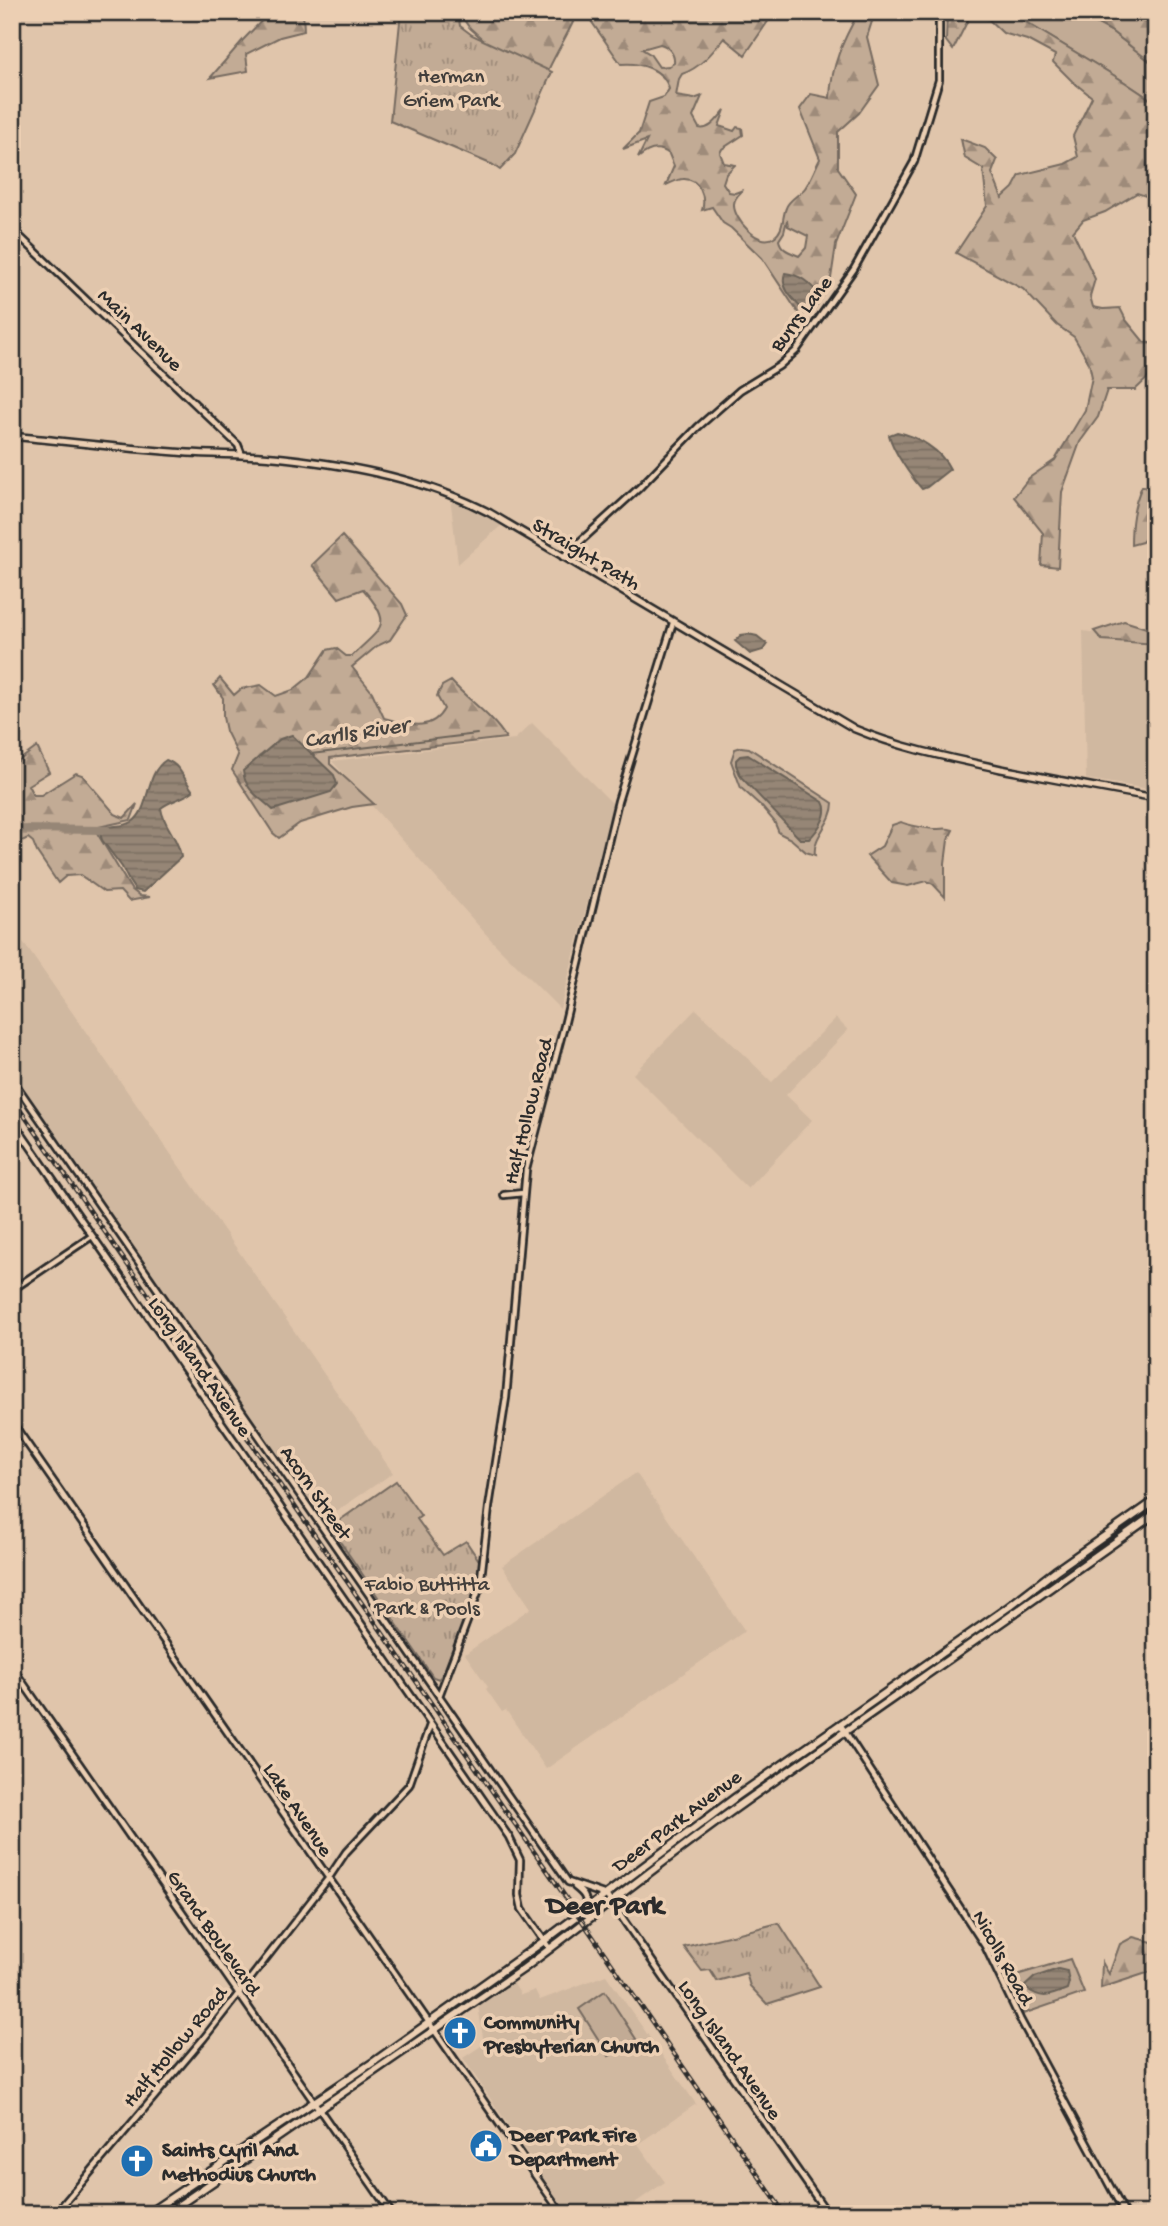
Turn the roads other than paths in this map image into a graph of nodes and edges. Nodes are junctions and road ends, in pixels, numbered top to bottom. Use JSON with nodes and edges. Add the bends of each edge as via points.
{"nodes":[{"id":1,"x":939,"y":12,"type":"edge"},
{"id":2,"x":12,"y":229,"type":"edge"},
{"id":3,"x":12,"y":436,"type":"edge"},
{"id":4,"x":242,"y":456,"type":"junction"},
{"id":5,"x":563,"y":557,"type":"junction"},
{"id":6,"x":673,"y":623,"type":"junction"},
{"id":7,"x":1156,"y":798,"type":"edge"},
{"id":8,"x":12,"y":1079,"type":"edge"},
{"id":9,"x":12,"y":1120,"type":"edge"},
{"id":10,"x":523,"y":1194,"type":"junction"},
{"id":11,"x":504,"y":1195,"type":"dead end"},
{"id":12,"x":92,"y":1236,"type":"junction"},
{"id":13,"x":12,"y":1290,"type":"edge"},
{"id":14,"x":12,"y":1422,"type":"edge"},
{"id":15,"x":1156,"y":1500,"type":"edge"},
{"id":16,"x":1156,"y":1513,"type":"edge"},
{"id":17,"x":12,"y":1667,"type":"edge"},
{"id":18,"x":439,"y":1696,"type":"junction"},
{"id":19,"x":840,"y":1724,"type":"junction"},
{"id":20,"x":430,"y":1725,"type":"junction"},
{"id":21,"x":845,"y":1732,"type":"junction"},
{"id":22,"x":708,"y":1817,"type":"junction"},
{"id":23,"x":700,"y":1834,"type":"junction"},
{"id":24,"x":328,"y":1879,"type":"junction"},
{"id":25,"x":568,"y":1882,"type":"junction"},
{"id":26,"x":606,"y":1895,"type":"junction"},
{"id":27,"x":611,"y":1902,"type":"junction"},
{"id":28,"x":585,"y":1911,"type":"junction"},
{"id":29,"x":544,"y":1941,"type":"junction"},
{"id":30,"x":550,"y":1949,"type":"junction"},
{"id":31,"x":239,"y":1993,"type":"junction"},
{"id":32,"x":429,"y":2023,"type":"junction"},
{"id":33,"x":434,"y":2030,"type":"junction"},
{"id":34,"x":314,"y":2101,"type":"junction"},
{"id":35,"x":319,"y":2108,"type":"junction"},
{"id":36,"x":55,"y":2214,"type":"edge"},
{"id":37,"x":147,"y":2214,"type":"edge"},
{"id":38,"x":166,"y":2214,"type":"edge"},
{"id":39,"x":392,"y":2214,"type":"edge"},
{"id":40,"x":562,"y":2214,"type":"edge"},
{"id":41,"x":828,"y":2214,"type":"edge"},
{"id":42,"x":1125,"y":2214,"type":"edge"}],
"edges":[{"from":1,"to":5,"type":"street","name":"Burrs Lane","via":[[939,80],[914,162],[854,269],[796,351],[698,426]]},
{"from":2,"to":4,"type":"street","name":"Main Avenue","via":[[238,445]]},
{"from":3,"to":4,"type":"main road","name":"Straight Path"},
{"from":4,"to":5,"type":"main road","name":"Straight Path","via":[[336,465],[413,482],[487,512]]},
{"from":5,"to":6,"type":"main road","name":"Straight Path"},
{"from":6,"to":7,"type":"main road","name":"Straight Path","via":[[855,729],[891,743]]},
{"from":6,"to":10,"type":"street","name":"Half Hollow Road","via":[[618,802]]},
{"from":8,"to":18,"type":"street","name":"Acorn Street"},
{"from":9,"to":12,"type":"street","name":"Long Island Avenue"},
{"from":10,"to":11,"type":"street"},
{"from":10,"to":18,"type":"street","name":"Half Hollow Road","via":[[506,1398],[480,1587]]},
{"from":12,"to":13,"type":"street"},
{"from":12,"to":20,"type":"street","name":"Long Island Avenue"},
{"from":14,"to":24,"type":"street","name":"Lake Avenue"},
{"from":15,"to":19,"type":"main road","name":"Deer Park Avenue"},
{"from":16,"to":21,"type":"main road","name":"Deer Park Avenue"},
{"from":17,"to":31,"type":"street","name":"Grand Boulevard"},
{"from":18,"to":25,"type":"street","name":"Acorn Street"},
{"from":19,"to":21,"type":"street","name":"Nicolls Road"},
{"from":19,"to":22,"type":"main road","name":"Deer Park Avenue"},
{"from":20,"to":24,"type":"street","name":"Half Hollow Road","via":[[409,1785],[346,1852]]},
{"from":20,"to":29,"type":"street","name":"Long Island Avenue","via":[[509,1837],[520,1860],[522,1909]]},
{"from":21,"to":23,"type":"main road","name":"Deer Park Avenue"},
{"from":21,"to":42,"type":"street","name":"Nicolls Road","via":[[985,1947]]},
{"from":22,"to":23,"type":"main road"},
{"from":22,"to":26,"type":"main road","name":"Deer Park Avenue"},
{"from":23,"to":27,"type":"main road","name":"Deer Park Avenue"},
{"from":24,"to":31,"type":"street","name":"Half Hollow Road"},
{"from":24,"to":32,"type":"street","name":"Lake Avenue"},
{"from":25,"to":26,"type":"street"},
{"from":25,"to":28,"type":"street","name":"Acorn Street","via":[[584,1896]]},
{"from":26,"to":27,"type":"street"},
{"from":26,"to":28,"type":"main road","name":"Deer Park Avenue"},
{"from":27,"to":30,"type":"main road","name":"Deer Park Avenue"},
{"from":27,"to":41,"type":"street","name":"Long Island Avenue"},
{"from":28,"to":29,"type":"main road","name":"Deer Park Avenue"},
{"from":29,"to":30,"type":"street","name":"Long Island Avenue"},
{"from":29,"to":32,"type":"main road","name":"Deer Park Avenue"},
{"from":30,"to":33,"type":"main road","name":"Deer Park Avenue"},
{"from":31,"to":34,"type":"street","name":"Grand Boulevard"},
{"from":31,"to":36,"type":"street","name":"Half Hollow Road"},
{"from":32,"to":33,"type":"street","name":"Lake Avenue"},
{"from":32,"to":34,"type":"main road","name":"Deer Park Avenue"},
{"from":33,"to":35,"type":"main road","name":"Deer Park Avenue"},
{"from":33,"to":40,"type":"street","name":"Lake Avenue"},
{"from":34,"to":35,"type":"street","name":"Grand Boulevard"},
{"from":34,"to":37,"type":"main road","name":"Deer Park Avenue"},
{"from":35,"to":38,"type":"main road","name":"Deer Park Avenue"},
{"from":35,"to":39,"type":"street","name":"Grand Boulevard"}]}
